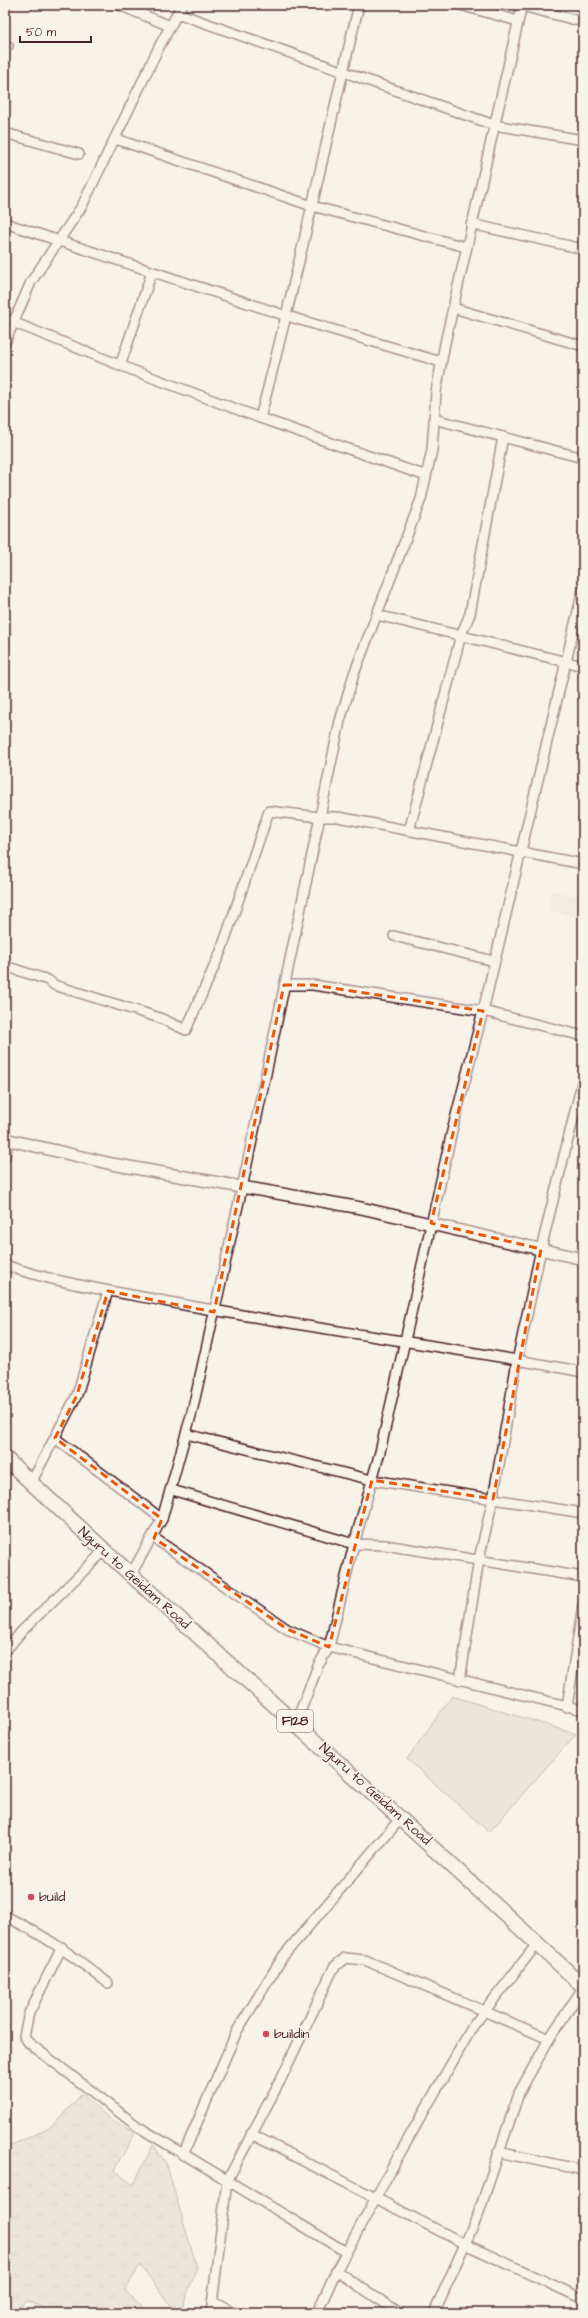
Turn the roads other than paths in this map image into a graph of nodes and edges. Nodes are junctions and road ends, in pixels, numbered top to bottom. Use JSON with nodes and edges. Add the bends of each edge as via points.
{"nodes":[{"id":1,"x":119,"y":5,"type":"edge"},
{"id":2,"x":359,"y":5,"type":"edge"},
{"id":3,"x":460,"y":5,"type":"edge"},
{"id":4,"x":522,"y":6,"type":"edge"},
{"id":5,"x":179,"y":9,"type":"edge"},
{"id":6,"x":518,"y":21,"type":"junction"},
{"id":7,"x":583,"y":22,"type":"edge"},
{"id":8,"x":170,"y":26,"type":"junction"},
{"id":9,"x":342,"y":73,"type":"junction"},
{"id":10,"x":494,"y":125,"type":"junction"},
{"id":11,"x":5,"y":133,"type":"edge"},
{"id":12,"x":116,"y":139,"type":"junction"},
{"id":13,"x":583,"y":140,"type":"edge"},
{"id":14,"x":79,"y":154,"type":"dead end"},
{"id":15,"x":312,"y":206,"type":"junction"},
{"id":16,"x":5,"y":223,"type":"edge"},
{"id":17,"x":471,"y":224,"type":"junction"},
{"id":18,"x":60,"y":242,"type":"junction"},
{"id":19,"x":466,"y":247,"type":"junction"},
{"id":20,"x":583,"y":249,"type":"edge"},
{"id":21,"x":152,"y":272,"type":"junction"},
{"id":22,"x":453,"y":308,"type":"junction"},
{"id":23,"x":288,"y":316,"type":"junction"},
{"id":24,"x":8,"y":321,"type":"edge"},
{"id":25,"x":5,"y":342,"type":"edge"},
{"id":26,"x":583,"y":346,"type":"edge"},
{"id":27,"x":441,"y":362,"type":"junction"},
{"id":28,"x":120,"y":366,"type":"junction"},
{"id":29,"x":260,"y":418,"type":"junction"},
{"id":30,"x":434,"y":419,"type":"junction"},
{"id":31,"x":503,"y":437,"type":"junction"},
{"id":32,"x":583,"y":458,"type":"edge"},
{"id":33,"x":426,"y":476,"type":"junction"},
{"id":34,"x":583,"y":590,"type":"edge"},
{"id":35,"x":377,"y":615,"type":"junction"},
{"id":36,"x":461,"y":636,"type":"junction"},
{"id":37,"x":566,"y":663,"type":"junction"},
{"id":38,"x":583,"y":666,"type":"edge"},
{"id":39,"x":319,"y":817,"type":"junction"},
{"id":40,"x":409,"y":831,"type":"junction"},
{"id":41,"x":520,"y":853,"type":"junction"},
{"id":42,"x":583,"y":864,"type":"edge"},
{"id":43,"x":394,"y":936,"type":"dead end"},
{"id":44,"x":494,"y":961,"type":"junction"},
{"id":45,"x":5,"y":966,"type":"edge"},
{"id":46,"x":284,"y":985,"type":"junction"},
{"id":47,"x":483,"y":1011,"type":"junction"},
{"id":48,"x":583,"y":1036,"type":"edge"},
{"id":49,"x":583,"y":1079,"type":"edge"},
{"id":50,"x":7,"y":1140,"type":"edge"},
{"id":51,"x":5,"y":1157,"type":"edge"},
{"id":52,"x":242,"y":1188,"type":"junction"},
{"id":53,"x":431,"y":1223,"type":"junction"},
{"id":54,"x":541,"y":1249,"type":"junction"},
{"id":55,"x":583,"y":1259,"type":"edge"},
{"id":56,"x":5,"y":1265,"type":"edge"},
{"id":57,"x":108,"y":1291,"type":"junction"},
{"id":58,"x":214,"y":1312,"type":"junction"},
{"id":59,"x":406,"y":1340,"type":"junction"},
{"id":60,"x":517,"y":1360,"type":"junction"},
{"id":61,"x":583,"y":1372,"type":"edge"},
{"id":62,"x":186,"y":1434,"type":"junction"},
{"id":63,"x":55,"y":1438,"type":"junction"},
{"id":64,"x":5,"y":1458,"type":"edge"},
{"id":65,"x":372,"y":1480,"type":"junction"},
{"id":66,"x":31,"y":1483,"type":"junction"},
{"id":67,"x":172,"y":1490,"type":"junction"},
{"id":68,"x":493,"y":1499,"type":"junction"},
{"id":69,"x":583,"y":1513,"type":"edge"},
{"id":70,"x":162,"y":1519,"type":"junction"},
{"id":71,"x":154,"y":1538,"type":"junction"},
{"id":72,"x":354,"y":1544,"type":"junction"},
{"id":73,"x":104,"y":1551,"type":"junction"},
{"id":74,"x":479,"y":1559,"type":"junction"},
{"id":75,"x":130,"y":1576,"type":"junction"},
{"id":76,"x":583,"y":1577,"type":"edge"},
{"id":77,"x":583,"y":1605,"type":"edge"},
{"id":78,"x":329,"y":1647,"type":"junction"},
{"id":79,"x":5,"y":1651,"type":"edge"},
{"id":80,"x":460,"y":1680,"type":"junction"},
{"id":81,"x":567,"y":1707,"type":"junction"},
{"id":82,"x":583,"y":1710,"type":"edge"},
{"id":83,"x":296,"y":1722,"type":"junction"},
{"id":84,"x":401,"y":1818,"type":"junction"},
{"id":85,"x":5,"y":1916,"type":"edge"},
{"id":86,"x":537,"y":1944,"type":"junction"},
{"id":87,"x":62,"y":1947,"type":"junction"},
{"id":88,"x":108,"y":1984,"type":"dead end"},
{"id":89,"x":583,"y":1987,"type":"edge"},
{"id":90,"x":484,"y":2012,"type":"junction"},
{"id":91,"x":549,"y":2039,"type":"junction"},
{"id":92,"x":251,"y":2134,"type":"junction"},
{"id":93,"x":498,"y":2152,"type":"junction"},
{"id":94,"x":183,"y":2155,"type":"junction"},
{"id":95,"x":583,"y":2170,"type":"edge"},
{"id":96,"x":227,"y":2181,"type":"junction"},
{"id":97,"x":376,"y":2198,"type":"junction"},
{"id":98,"x":464,"y":2244,"type":"junction"},
{"id":99,"x":346,"y":2252,"type":"junction"},
{"id":100,"x":336,"y":2271,"type":"junction"},
{"id":101,"x":583,"y":2299,"type":"edge"},
{"id":102,"x":213,"y":2302,"type":"junction"},
{"id":103,"x":211,"y":2313,"type":"edge"},
{"id":104,"x":234,"y":2313,"type":"edge"},
{"id":105,"x":317,"y":2313,"type":"edge"},
{"id":106,"x":400,"y":2313,"type":"edge"},
{"id":107,"x":434,"y":2313,"type":"edge"}],
"edges":[{"from":1,"to":8,"type":"street"},
{"from":2,"to":9,"type":"street"},
{"from":3,"to":6,"type":"street"},
{"from":4,"to":6,"type":"street"},
{"from":4,"to":7,"type":"street"},
{"from":5,"to":8,"type":"street"},
{"from":5,"to":9,"type":"street"},
{"from":6,"to":10,"type":"street"},
{"from":8,"to":12,"type":"street"},
{"from":9,"to":10,"type":"street"},
{"from":9,"to":15,"type":"street"},
{"from":10,"to":13,"type":"street"},
{"from":10,"to":17,"type":"street"},
{"from":11,"to":14,"type":"street"},
{"from":12,"to":15,"type":"street"},
{"from":12,"to":18,"type":"street","via":[[82,206]]},
{"from":15,"to":19,"type":"street"},
{"from":15,"to":23,"type":"street"},
{"from":16,"to":18,"type":"street"},
{"from":17,"to":19,"type":"street"},
{"from":17,"to":20,"type":"street"},
{"from":18,"to":21,"type":"street"},
{"from":18,"to":24,"type":"street","via":[[31,282]]},
{"from":19,"to":22,"type":"street"},
{"from":21,"to":23,"type":"street"},
{"from":21,"to":28,"type":"street"},
{"from":22,"to":26,"type":"street"},
{"from":22,"to":27,"type":"street"},
{"from":23,"to":27,"type":"street"},
{"from":23,"to":29,"type":"street"},
{"from":24,"to":25,"type":"street"},
{"from":24,"to":28,"type":"street"},
{"from":27,"to":30,"type":"street"},
{"from":28,"to":29,"type":"street"},
{"from":29,"to":33,"type":"street"},
{"from":30,"to":31,"type":"street"},
{"from":30,"to":33,"type":"street","via":[[432,450]]},
{"from":31,"to":32,"type":"street"},
{"from":31,"to":36,"type":"street","via":[[470,614]]},
{"from":33,"to":35,"type":"street","via":[[421,499]]},
{"from":34,"to":37,"type":"street"},
{"from":35,"to":36,"type":"street"},
{"from":35,"to":39,"type":"street","via":[[354,674],[340,721]]},
{"from":36,"to":37,"type":"street"},
{"from":36,"to":40,"type":"street"},
{"from":37,"to":38,"type":"street"},
{"from":37,"to":41,"type":"street"},
{"from":39,"to":40,"type":"street","via":[[338,817]]},
{"from":39,"to":45,"type":"street","via":[[269,811],[221,951],[186,1030],[160,1018],[54,985],[48,980]]},
{"from":39,"to":46,"type":"street"},
{"from":40,"to":41,"type":"street"},
{"from":41,"to":42,"type":"street"},
{"from":41,"to":44,"type":"street"},
{"from":43,"to":44,"type":"street"},
{"from":44,"to":47,"type":"street"},
{"from":46,"to":47,"type":"street","via":[[313,985]]},
{"from":46,"to":52,"type":"street"},
{"from":47,"to":48,"type":"street"},
{"from":47,"to":53,"type":"street"},
{"from":49,"to":54,"type":"street"},
{"from":50,"to":51,"type":"street"},
{"from":50,"to":52,"type":"street","via":[[112,1164]]},
{"from":52,"to":53,"type":"street","via":[[361,1208]]},
{"from":52,"to":58,"type":"street"},
{"from":53,"to":54,"type":"street"},
{"from":53,"to":59,"type":"street"},
{"from":54,"to":55,"type":"street"},
{"from":54,"to":60,"type":"street"},
{"from":56,"to":57,"type":"street"},
{"from":57,"to":58,"type":"street"},
{"from":57,"to":63,"type":"street","via":[[77,1395]]},
{"from":58,"to":59,"type":"street"},
{"from":58,"to":62,"type":"street"},
{"from":59,"to":60,"type":"street"},
{"from":59,"to":65,"type":"street"},
{"from":60,"to":61,"type":"street"},
{"from":60,"to":68,"type":"street"},
{"from":62,"to":65,"type":"street"},
{"from":62,"to":67,"type":"street"},
{"from":63,"to":66,"type":"street"},
{"from":63,"to":70,"type":"street"},
{"from":64,"to":66,"type":"main road","name":"Nguru to Geidam Road","number":"F128"},
{"from":65,"to":68,"type":"street"},
{"from":65,"to":72,"type":"street"},
{"from":66,"to":73,"type":"main road","name":"Nguru to Geidam Road","number":"F128"},
{"from":67,"to":70,"type":"street"},
{"from":67,"to":72,"type":"street"},
{"from":68,"to":69,"type":"street"},
{"from":68,"to":74,"type":"street"},
{"from":70,"to":71,"type":"street"},
{"from":71,"to":75,"type":"street"},
{"from":71,"to":78,"type":"street","via":[[287,1629]]},
{"from":72,"to":74,"type":"street","via":[[385,1545]]},
{"from":72,"to":78,"type":"street"},
{"from":73,"to":75,"type":"main road","name":"Nguru to Geidam Road","number":"F128"},
{"from":73,"to":79,"type":"street"},
{"from":74,"to":76,"type":"street"},
{"from":74,"to":80,"type":"street"},
{"from":75,"to":83,"type":"main road","name":"Nguru to Geidam Road","number":"F128"},
{"from":77,"to":81,"type":"street"},
{"from":78,"to":80,"type":"street"},
{"from":78,"to":83,"type":"street","via":[[318,1666]]},
{"from":80,"to":81,"type":"street"},
{"from":81,"to":82,"type":"street"},
{"from":83,"to":84,"type":"main road","name":"Nguru to Geidam Road","number":"F128"},
{"from":84,"to":86,"type":"main road","name":"Nguru to Geidam Road","number":"F128"},
{"from":84,"to":94,"type":"street","via":[[284,1956],[237,2031]]},
{"from":85,"to":87,"type":"street","via":[[39,1932]]},
{"from":86,"to":89,"type":"main road","name":"Nguru to Geidam Road","number":"F128"},
{"from":86,"to":90,"type":"street"},
{"from":87,"to":88,"type":"street"},
{"from":87,"to":94,"type":"street","via":[[29,2013],[24,2036],[29,2043],[137,2126]]},
{"from":89,"to":91,"type":"street"},
{"from":90,"to":91,"type":"street"},
{"from":90,"to":92,"type":"street","via":[[365,1960],[345,1958],[334,1967],[280,2081]]},
{"from":90,"to":97,"type":"street","via":[[473,2026]]},
{"from":91,"to":93,"type":"street","via":[[519,2093]]},
{"from":92,"to":96,"type":"street"},
{"from":92,"to":97,"type":"street"},
{"from":93,"to":95,"type":"street"},
{"from":93,"to":98,"type":"street","via":[[478,2215]]},
{"from":94,"to":96,"type":"street"},
{"from":96,"to":99,"type":"street"},
{"from":96,"to":102,"type":"street"},
{"from":97,"to":98,"type":"street"},
{"from":97,"to":99,"type":"street"},
{"from":98,"to":101,"type":"street"},
{"from":98,"to":107,"type":"street"},
{"from":99,"to":100,"type":"street"},
{"from":100,"to":105,"type":"street"},
{"from":100,"to":106,"type":"street"},
{"from":102,"to":103,"type":"street"},
{"from":102,"to":104,"type":"street"}]}
